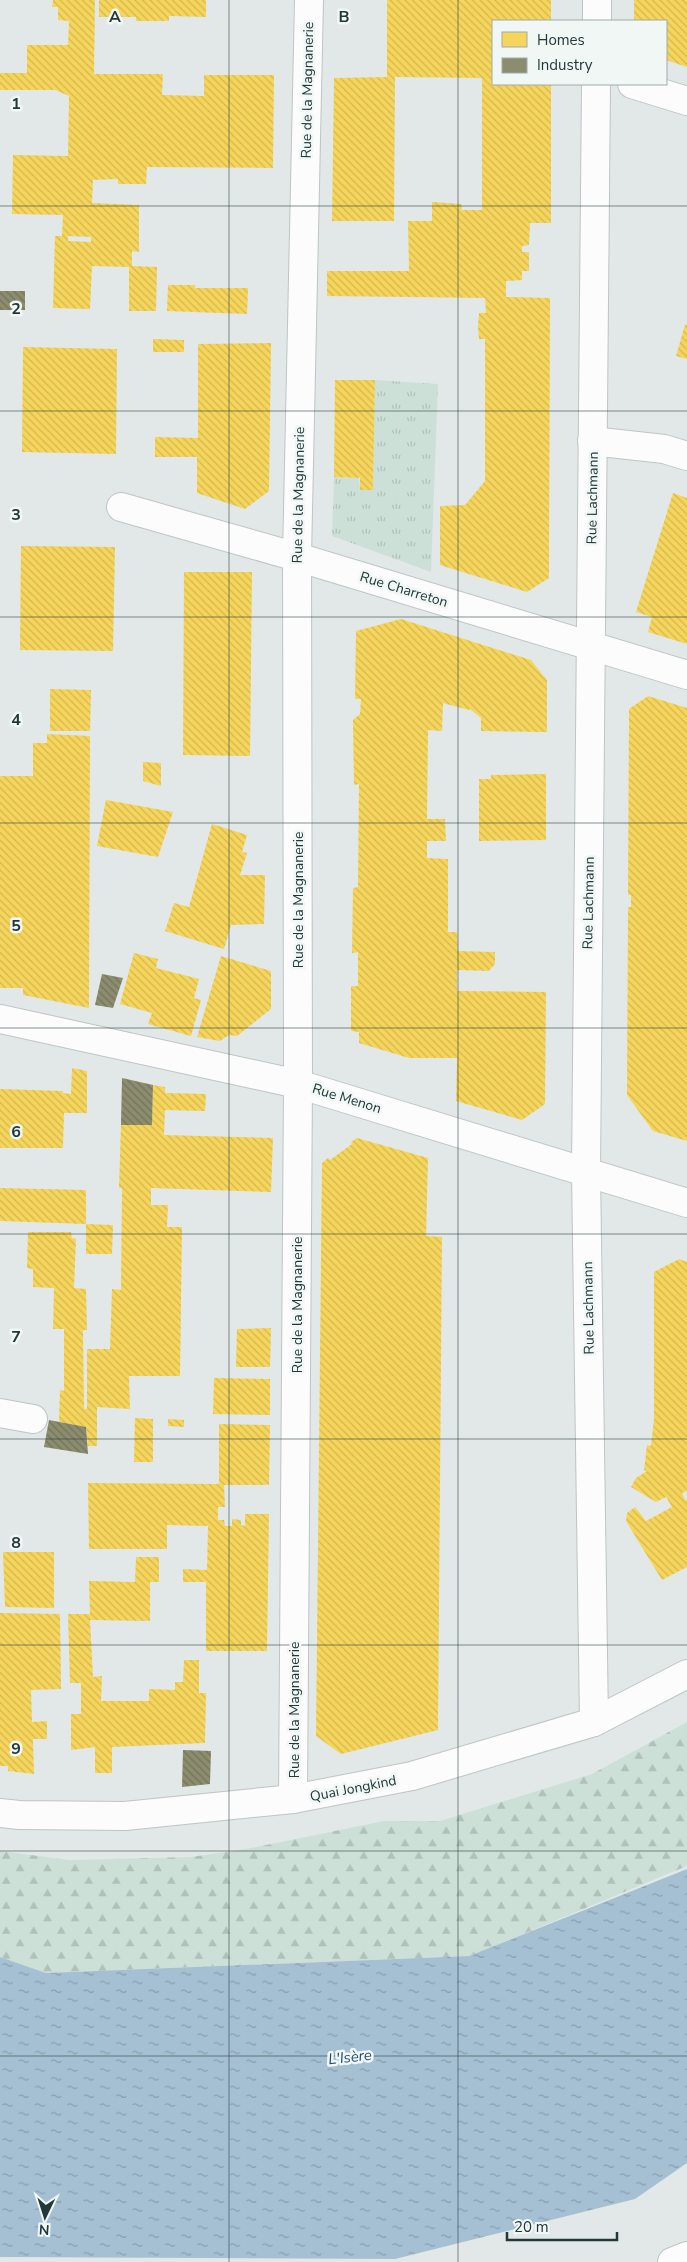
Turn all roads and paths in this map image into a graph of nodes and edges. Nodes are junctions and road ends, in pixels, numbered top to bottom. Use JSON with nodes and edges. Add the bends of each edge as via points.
{"nodes":[{"id":1,"x":309,"y":0,"type":"edge"},
{"id":2,"x":597,"y":0,"type":"edge"},
{"id":3,"x":597,"y":20,"type":"edge"},
{"id":4,"x":596,"y":85,"type":"edge"},
{"id":5,"x":635,"y":85,"type":"edge"},
{"id":6,"x":687,"y":101,"type":"edge"},
{"id":7,"x":592,"y":441,"type":"junction"},
{"id":8,"x":687,"y":456,"type":"edge"},
{"id":9,"x":121,"y":507,"type":"dead end"},
{"id":10,"x":297,"y":557,"type":"junction"},
{"id":11,"x":591,"y":645,"type":"junction"},
{"id":12,"x":687,"y":676,"type":"edge"},
{"id":13,"x":0,"y":1019,"type":"edge"},
{"id":14,"x":298,"y":1084,"type":"junction"},
{"id":15,"x":586,"y":1171,"type":"junction"},
{"id":16,"x":687,"y":1202,"type":"edge"},
{"id":17,"x":0,"y":1413,"type":"edge"},
{"id":18,"x":33,"y":1419,"type":"dead end"},
{"id":19,"x":687,"y":1674,"type":"edge"},
{"id":20,"x":594,"y":1722,"type":"junction"},
{"id":21,"x":293,"y":1799,"type":"junction"},
{"id":22,"x":0,"y":1813,"type":"edge"},
{"id":23,"x":687,"y":2256,"type":"edge"},
{"id":24,"x":672,"y":2262,"type":"edge"}],
"edges":[{"from":1,"to":10,"type":"street","name":"Rue de la Magnanerie"},
{"from":2,"to":3,"type":"street"},
{"from":4,"to":7,"type":"street","name":"Rue Lachmann"},
{"from":5,"to":6,"type":"street"},
{"from":7,"to":8,"type":"street","via":[[664,449]]},
{"from":7,"to":11,"type":"street","name":"Rue Lachmann"},
{"from":9,"to":10,"type":"street","name":"Rue Charreton"},
{"from":10,"to":11,"type":"street","name":"Rue Charreton"},
{"from":10,"to":14,"type":"street","name":"Rue de la Magnanerie"},
{"from":11,"to":12,"type":"street","name":"Rue Charreton"},
{"from":11,"to":15,"type":"street","name":"Rue Lachmann"},
{"from":13,"to":14,"type":"street","name":"Rue Menon"},
{"from":14,"to":15,"type":"street","name":"Rue Menon"},
{"from":14,"to":21,"type":"street","name":"Rue de la Magnanerie"},
{"from":15,"to":16,"type":"street","name":"Rue Menon"},
{"from":15,"to":20,"type":"street","name":"Rue Lachmann"},
{"from":17,"to":18,"type":"street"},
{"from":19,"to":20,"type":"street","name":"Quai Jongkind"},
{"from":20,"to":21,"type":"street","name":"Quai Jongkind","via":[[412,1776]]},
{"from":21,"to":22,"type":"street","name":"Quai Jongkind","via":[[124,1816]]},
{"from":23,"to":24,"type":"street"}]}
